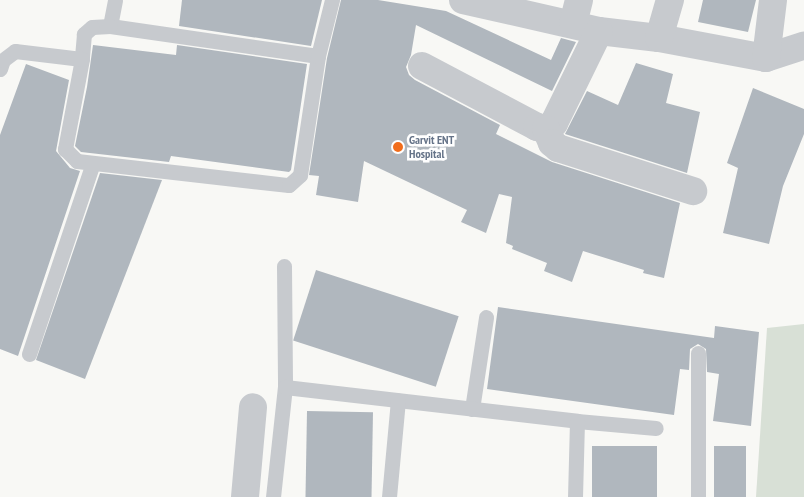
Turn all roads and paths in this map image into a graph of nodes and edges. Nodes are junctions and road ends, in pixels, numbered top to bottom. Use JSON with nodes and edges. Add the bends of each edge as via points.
{"nodes":[{"id":1,"x":116,"y":0,"type":"edge"},
{"id":2,"x":332,"y":0,"type":"edge"},
{"id":3,"x":463,"y":0,"type":"edge"},
{"id":4,"x":670,"y":0,"type":"edge"},
{"id":5,"x":773,"y":0,"type":"edge"},
{"id":6,"x":576,"y":12,"type":"edge"},
{"id":7,"x":110,"y":26,"type":"junction"},
{"id":8,"x":599,"y":31,"type":"junction"},
{"id":9,"x":659,"y":38,"type":"junction"},
{"id":10,"x":804,"y":46,"type":"edge"},
{"id":11,"x":318,"y":56,"type":"junction"},
{"id":12,"x":766,"y":58,"type":"junction"},
{"id":13,"x":82,"y":59,"type":"junction"},
{"id":14,"x":422,"y":66,"type":"dead end"},
{"id":15,"x":0,"y":69,"type":"edge"},
{"id":16,"x":546,"y":129,"type":"junction"},
{"id":17,"x":94,"y":163,"type":"junction"},
{"id":18,"x":693,"y":191,"type":"dead end"},
{"id":19,"x":284,"y":266,"type":"dead end"},
{"id":20,"x":486,"y":317,"type":"dead end"},
{"id":21,"x":698,"y":353,"type":"dead end"},
{"id":22,"x":29,"y":354,"type":"dead end"},
{"id":23,"x":285,"y":387,"type":"junction"},
{"id":24,"x":398,"y":400,"type":"junction"},
{"id":25,"x":252,"y":407,"type":"dead end"},
{"id":26,"x":472,"y":409,"type":"junction"},
{"id":27,"x":577,"y":421,"type":"junction"},
{"id":28,"x":656,"y":428,"type":"dead end"},
{"id":29,"x":245,"y":497,"type":"edge"},
{"id":30,"x":273,"y":497,"type":"edge"},
{"id":31,"x":389,"y":497,"type":"edge"},
{"id":32,"x":575,"y":497,"type":"edge"},
{"id":33,"x":698,"y":497,"type":"edge"}],
"edges":[{"from":1,"to":7,"type":"lane"},
{"from":2,"to":11,"type":"lane"},
{"from":3,"to":6,"type":"street"},
{"from":4,"to":9,"type":"street"},
{"from":5,"to":12,"type":"street"},
{"from":6,"to":8,"type":"street"},
{"from":7,"to":11,"type":"lane"},
{"from":7,"to":13,"type":"lane","via":[[86,30]]},
{"from":8,"to":9,"type":"street"},
{"from":8,"to":16,"type":"street","via":[[554,123]]},
{"from":9,"to":12,"type":"street"},
{"from":10,"to":12,"type":"street"},
{"from":11,"to":17,"type":"lane","via":[[300,175],[289,185]]},
{"from":13,"to":15,"type":"lane","via":[[14,52],[3,60]]},
{"from":13,"to":17,"type":"lane","via":[[64,149],[77,161]]},
{"from":14,"to":16,"type":"street"},
{"from":16,"to":18,"type":"street","via":[[558,148]]},
{"from":17,"to":22,"type":"lane"},
{"from":19,"to":23,"type":"lane"},
{"from":20,"to":26,"type":"lane"},
{"from":21,"to":33,"type":"lane"},
{"from":23,"to":24,"type":"lane"},
{"from":23,"to":30,"type":"lane"},
{"from":24,"to":26,"type":"lane"},
{"from":24,"to":31,"type":"lane"},
{"from":25,"to":29,"type":"street"},
{"from":26,"to":27,"type":"lane"},
{"from":27,"to":28,"type":"lane"},
{"from":27,"to":32,"type":"lane"}]}
